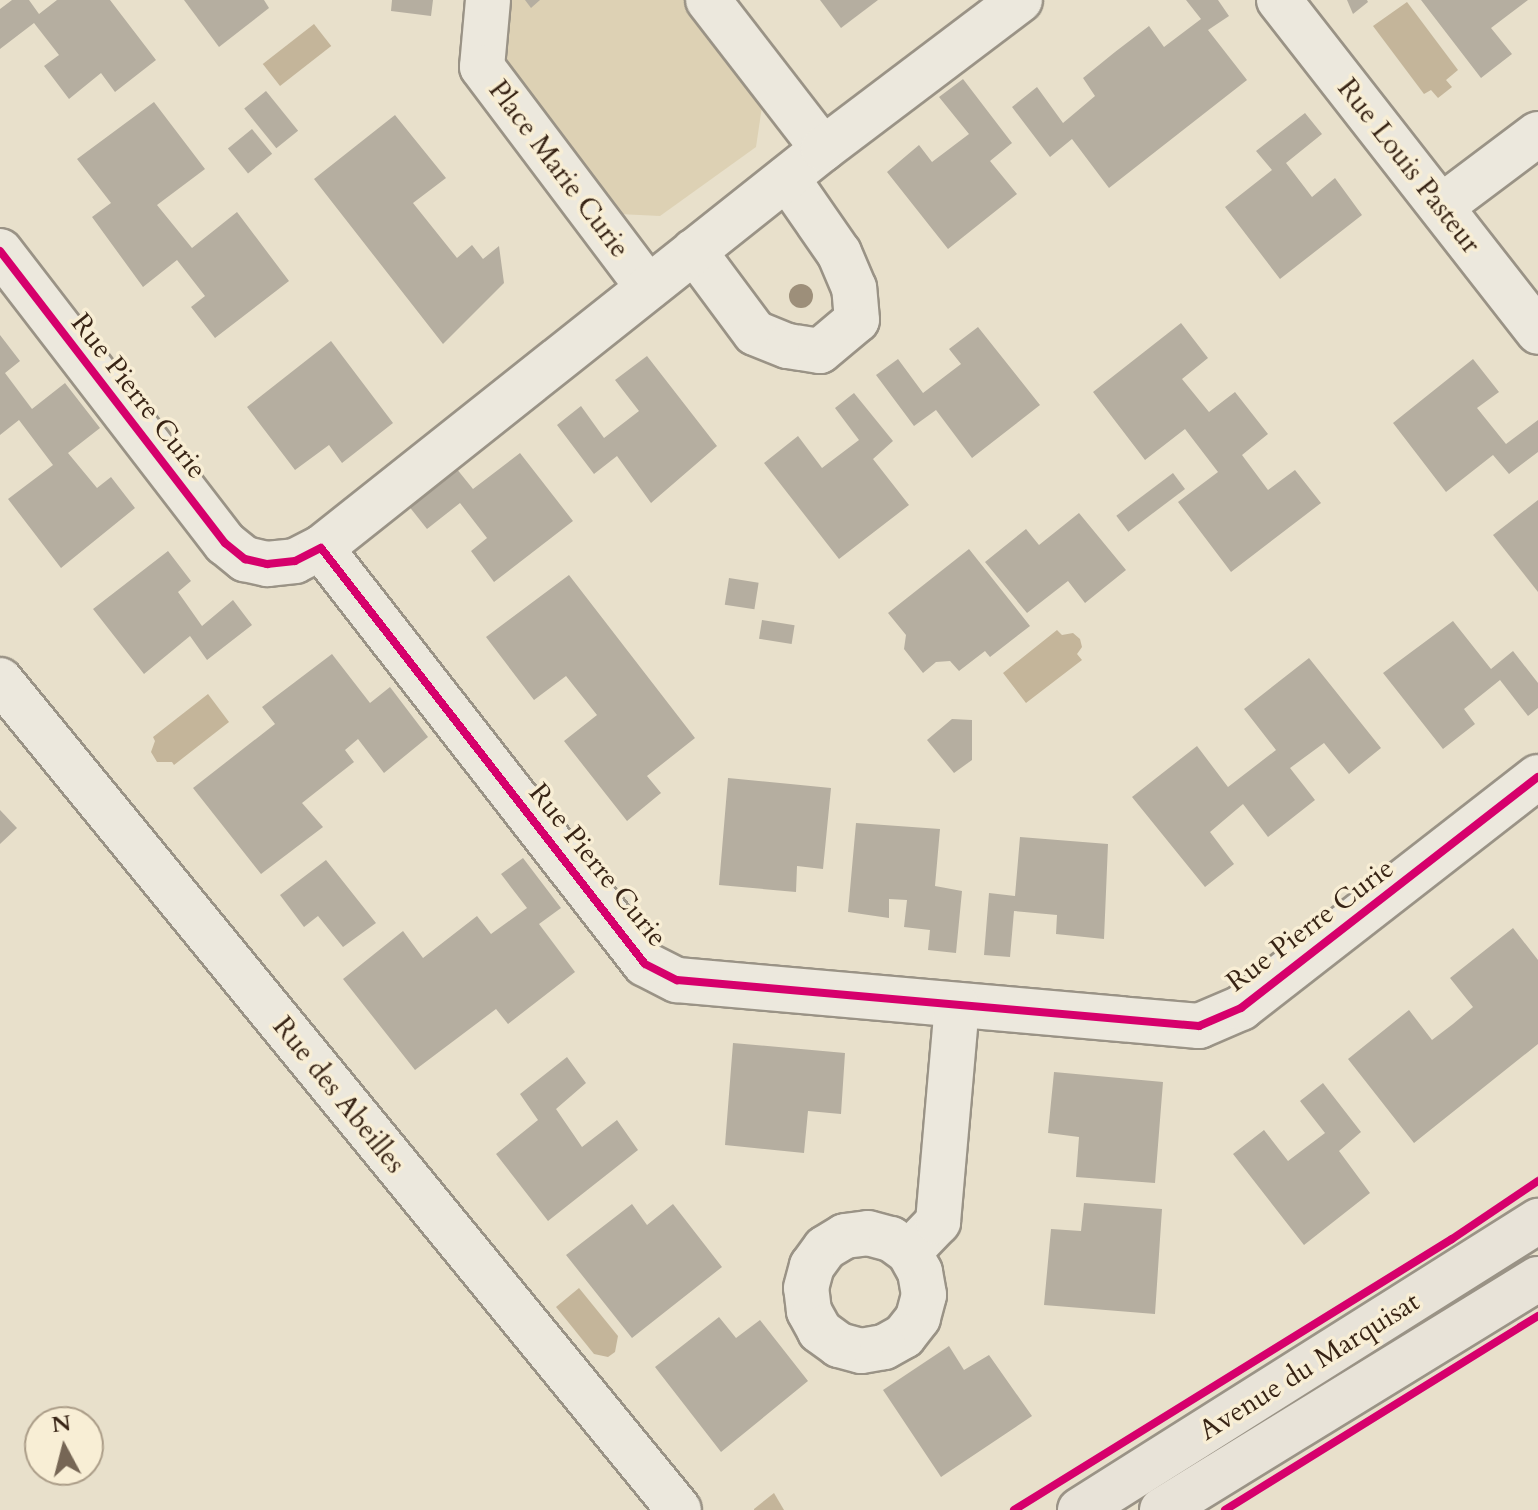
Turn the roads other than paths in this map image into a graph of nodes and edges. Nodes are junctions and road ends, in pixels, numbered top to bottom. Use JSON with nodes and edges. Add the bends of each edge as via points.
{"nodes":[{"id":1,"x":488,"y":0,"type":"edge"},
{"id":2,"x":708,"y":0,"type":"edge"},
{"id":3,"x":1020,"y":0,"type":"edge"},
{"id":4,"x":1279,"y":0,"type":"edge"},
{"id":5,"x":1538,"y":134,"type":"edge"},
{"id":6,"x":823,"y":149,"type":"junction"},
{"id":7,"x":787,"y":178,"type":"junction"},
{"id":8,"x":1442,"y":206,"type":"junction"},
{"id":9,"x":0,"y":251,"type":"edge"},
{"id":10,"x":694,"y":251,"type":"junction"},
{"id":11,"x":648,"y":287,"type":"junction"},
{"id":12,"x":1538,"y":332,"type":"edge"},
{"id":13,"x":321,"y":548,"type":"junction"},
{"id":14,"x":0,"y":680,"type":"edge"},
{"id":15,"x":1538,"y":777,"type":"edge"},
{"id":16,"x":957,"y":1006,"type":"junction"},
{"id":17,"x":1538,"y":1221,"type":"edge"},
{"id":18,"x":909,"y":1252,"type":"dead end"},
{"id":19,"x":1538,"y":1279,"type":"edge"},
{"id":20,"x":679,"y":1510,"type":"edge"},
{"id":21,"x":1080,"y":1510,"type":"edge"},
{"id":22,"x":1162,"y":1510,"type":"edge"}],
"edges":[{"from":1,"to":11,"type":"street","name":"Place Marie Curie","via":[[482,67]]},
{"from":2,"to":6,"type":"street"},
{"from":3,"to":6,"type":"street"},
{"from":4,"to":8,"type":"street","name":"Rue Louis Pasteur"},
{"from":5,"to":8,"type":"street"},
{"from":6,"to":7,"type":"street"},
{"from":7,"to":10,"type":"street"},
{"from":7,"to":10,"type":"street","via":[[839,253],[854,288],[857,320],[820,351],[755,333]]},
{"from":8,"to":12,"type":"street","name":"Rue Louis Pasteur"},
{"from":9,"to":13,"type":"street","name":"Rue Pierre Curie","via":[[225,543],[245,559],[267,564],[295,561]]},
{"from":10,"to":11,"type":"street"},
{"from":11,"to":13,"type":"street"},
{"from":13,"to":16,"type":"street","name":"Rue Pierre Curie","via":[[645,964],[677,980]]},
{"from":14,"to":20,"type":"street","name":"Rue des Abeilles"},
{"from":15,"to":16,"type":"street","name":"Rue Pierre Curie","via":[[1241,1008],[1199,1026]]},
{"from":16,"to":18,"type":"street","via":[[938,1222]]},
{"from":17,"to":21,"type":"main road","name":"Avenue du Marquisat"},
{"from":19,"to":22,"type":"main road","name":"Avenue du Marquisat"}]}
